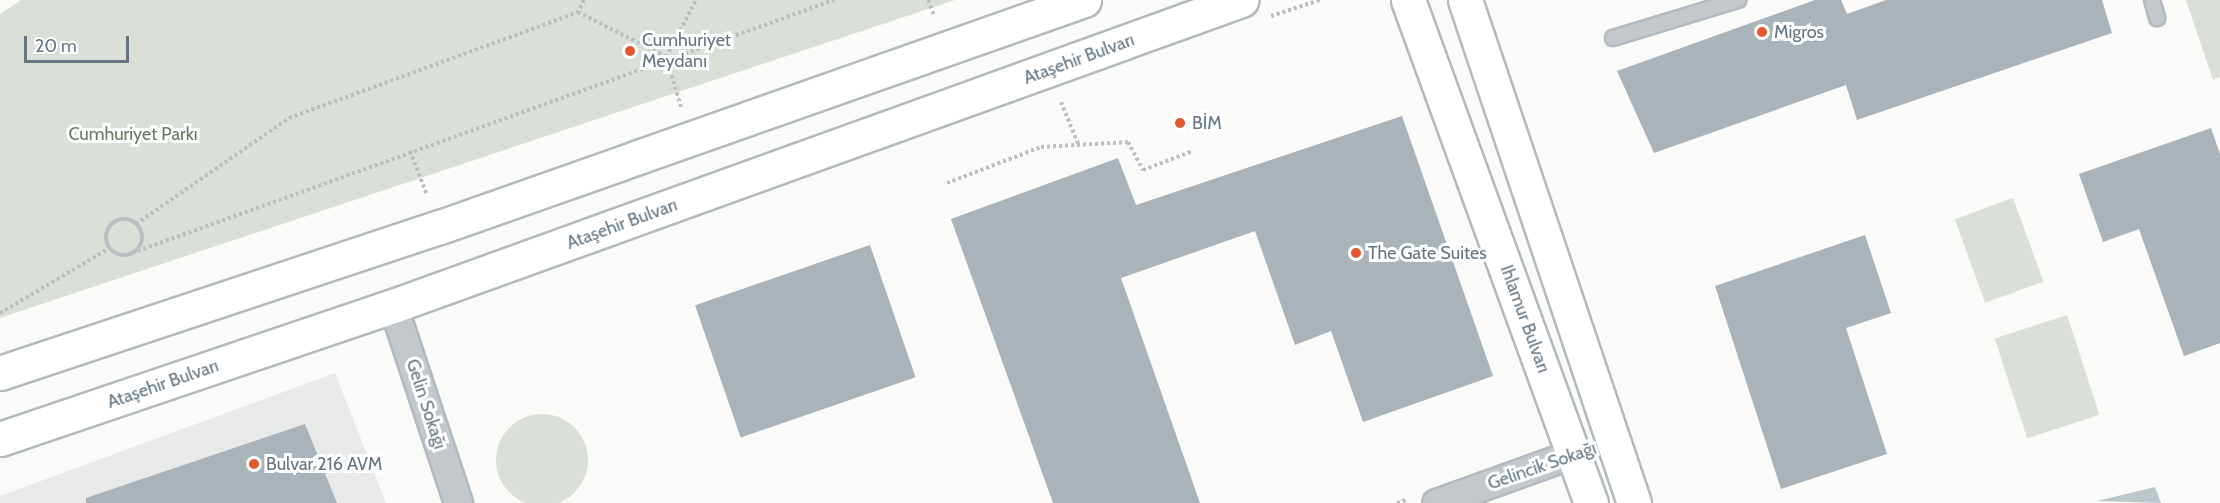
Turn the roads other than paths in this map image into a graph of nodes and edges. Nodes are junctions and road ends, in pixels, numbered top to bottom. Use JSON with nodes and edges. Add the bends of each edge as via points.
{"nodes":[{"id":1,"x":1084,"y":0,"type":"edge"},
{"id":2,"x":1241,"y":0,"type":"edge"},
{"id":3,"x":1408,"y":0,"type":"edge"},
{"id":4,"x":1465,"y":0,"type":"edge"},
{"id":5,"x":1738,"y":0,"type":"edge"},
{"id":6,"x":2152,"y":0,"type":"edge"},
{"id":7,"x":2157,"y":18,"type":"dead end"},
{"id":8,"x":1613,"y":38,"type":"dead end"},
{"id":9,"x":393,"y":306,"type":"junction"},
{"id":10,"x":0,"y":374,"type":"edge"},
{"id":11,"x":0,"y":439,"type":"edge"},
{"id":12,"x":1614,"y":441,"type":"junction"},
{"id":13,"x":1575,"y":453,"type":"junction"},
{"id":14,"x":458,"y":503,"type":"edge"},
{"id":15,"x":1436,"y":503,"type":"edge"},
{"id":16,"x":1591,"y":503,"type":"edge"},
{"id":17,"x":1634,"y":503,"type":"edge"}],
"edges":[{"from":1,"to":10,"type":"main road","via":[[440,227]]},
{"from":2,"to":9,"type":"main road","name":"Ataşehir Bulvarı"},
{"from":3,"to":13,"type":"main road","name":"Ihlamur Bulvarı"},
{"from":4,"to":12,"type":"main road"},
{"from":5,"to":8,"type":"lane"},
{"from":6,"to":7,"type":"lane"},
{"from":9,"to":11,"type":"main road","name":"Ataşehir Bulvarı"},
{"from":9,"to":14,"type":"street","name":"Gelin Sokağı"},
{"from":12,"to":13,"type":"main road","name":"Gelincik Sokağı"},
{"from":12,"to":17,"type":"main road"},
{"from":13,"to":15,"type":"street","name":"Gelincik Sokağı"},
{"from":13,"to":16,"type":"main road","name":"Ihlamur Bulvarı"}]}
